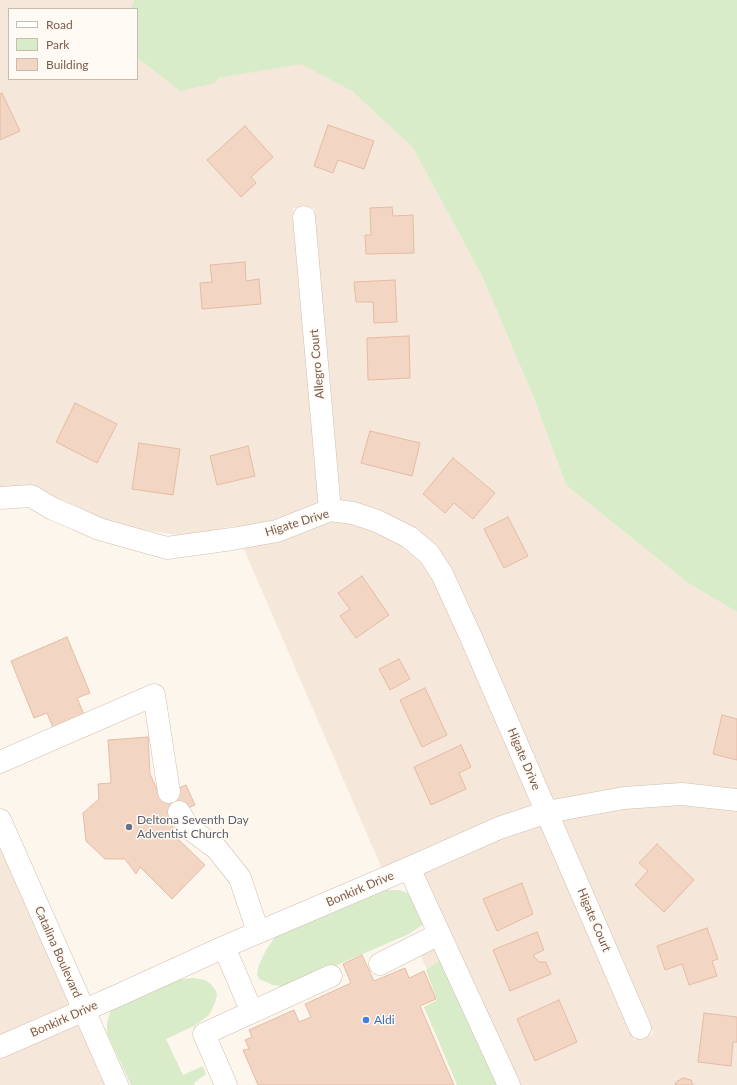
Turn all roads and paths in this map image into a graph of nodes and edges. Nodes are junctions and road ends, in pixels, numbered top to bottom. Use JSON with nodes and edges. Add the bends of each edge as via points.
{"nodes":[{"id":1,"x":304,"y":217,"type":"dead end"},
{"id":2,"x":0,"y":498,"type":"edge"},
{"id":3,"x":330,"y":510,"type":"junction"},
{"id":4,"x":0,"y":762,"type":"edge"},
{"id":5,"x":169,"y":792,"type":"dead end"},
{"id":6,"x":737,"y":800,"type":"edge"},
{"id":7,"x":179,"y":812,"type":"dead end"},
{"id":8,"x":547,"y":812,"type":"junction"},
{"id":9,"x":0,"y":820,"type":"edge"},
{"id":10,"x":409,"y":868,"type":"junction"},
{"id":11,"x":258,"y":932,"type":"junction"},
{"id":12,"x":440,"y":934,"type":"junction"},
{"id":13,"x":224,"y":946,"type":"junction"},
{"id":14,"x":380,"y":964,"type":"dead end"},
{"id":15,"x":331,"y":976,"type":"dead end"},
{"id":16,"x":84,"y":1010,"type":"junction"},
{"id":17,"x":252,"y":1012,"type":"junction"},
{"id":18,"x":640,"y":1028,"type":"dead end"},
{"id":19,"x":0,"y":1047,"type":"edge"},
{"id":20,"x":117,"y":1085,"type":"edge"},
{"id":21,"x":226,"y":1085,"type":"edge"},
{"id":22,"x":509,"y":1085,"type":"edge"}],
"edges":[{"from":1,"to":3,"type":"street","name":"Allegro Court"},
{"from":2,"to":3,"type":"street","name":"Higate Drive","via":[[31,496],[53,509],[99,529],[166,548],[277,531]]},
{"from":3,"to":8,"type":"street","name":"Higate Drive","via":[[376,521],[409,537],[429,554],[442,574],[470,635]]},
{"from":4,"to":5,"type":"street","via":[[154,696]]},
{"from":6,"to":8,"type":"street","name":"Bonkirk Drive","via":[[682,794],[624,798]]},
{"from":7,"to":11,"type":"street","via":[[189,828],[217,849],[240,878]]},
{"from":8,"to":10,"type":"street","name":"Bonkirk Drive","via":[[499,828]]},
{"from":8,"to":18,"type":"street","name":"Higate Court"},
{"from":9,"to":16,"type":"street","name":"Catalina Boulevard"},
{"from":10,"to":11,"type":"street","name":"Bonkirk Drive"},
{"from":10,"to":12,"type":"street"},
{"from":11,"to":13,"type":"street","name":"Bonkirk Drive"},
{"from":12,"to":14,"type":"street"},
{"from":12,"to":22,"type":"street"},
{"from":13,"to":16,"type":"street","name":"Bonkirk Drive"},
{"from":13,"to":17,"type":"street"},
{"from":15,"to":17,"type":"street"},
{"from":16,"to":19,"type":"street","name":"Bonkirk Drive"},
{"from":16,"to":20,"type":"street","name":"Catalina Boulevard"},
{"from":17,"to":21,"type":"street","via":[[204,1034]]}]}
